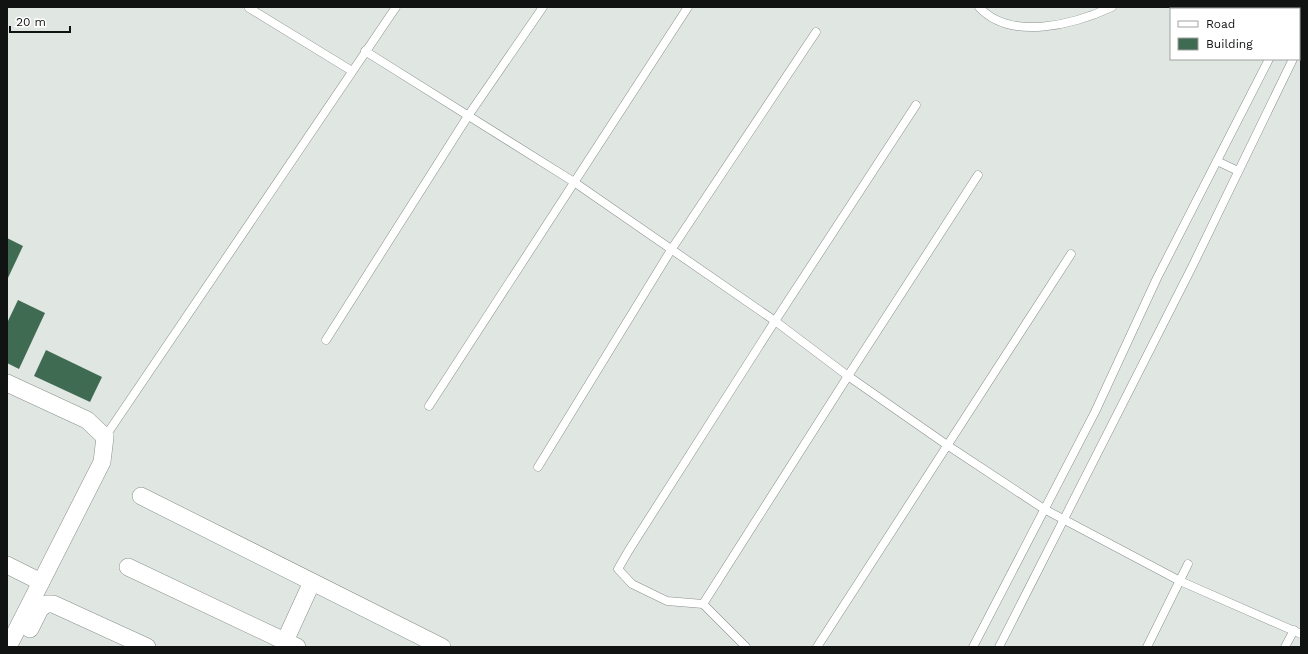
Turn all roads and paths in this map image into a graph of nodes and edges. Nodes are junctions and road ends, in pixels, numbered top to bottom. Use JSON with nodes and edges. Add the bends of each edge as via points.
{"nodes":[{"id":1,"x":396,"y":7,"type":"edge"},
{"id":2,"x":543,"y":7,"type":"edge"},
{"id":3,"x":688,"y":7,"type":"edge"},
{"id":4,"x":979,"y":7,"type":"edge"},
{"id":5,"x":1112,"y":7,"type":"edge"},
{"id":6,"x":248,"y":8,"type":"edge"},
{"id":7,"x":816,"y":32,"type":"dead end"},
{"id":8,"x":365,"y":51,"type":"junction"},
{"id":9,"x":1268,"y":60,"type":"edge"},
{"id":10,"x":1293,"y":60,"type":"edge"},
{"id":11,"x":352,"y":71,"type":"junction"},
{"id":12,"x":916,"y":105,"type":"dead end"},
{"id":13,"x":468,"y":116,"type":"junction"},
{"id":14,"x":1217,"y":161,"type":"junction"},
{"id":15,"x":1238,"y":171,"type":"junction"},
{"id":16,"x":978,"y":175,"type":"dead end"},
{"id":17,"x":574,"y":182,"type":"junction"},
{"id":18,"x":671,"y":250,"type":"junction"},
{"id":19,"x":1071,"y":254,"type":"dead end"},
{"id":20,"x":775,"y":321,"type":"junction"},
{"id":21,"x":326,"y":340,"type":"dead end"},
{"id":22,"x":848,"y":376,"type":"junction"},
{"id":23,"x":7,"y":383,"type":"edge"},
{"id":24,"x":429,"y":406,"type":"dead end"},
{"id":25,"x":104,"y":437,"type":"junction"},
{"id":26,"x":947,"y":445,"type":"junction"},
{"id":27,"x":538,"y":467,"type":"dead end"},
{"id":28,"x":141,"y":496,"type":"dead end"},
{"id":29,"x":1044,"y":509,"type":"junction"},
{"id":30,"x":1064,"y":520,"type":"junction"},
{"id":31,"x":1188,"y":564,"type":"dead end"},
{"id":32,"x":7,"y":565,"type":"edge"},
{"id":33,"x":128,"y":567,"type":"dead end"},
{"id":34,"x":1180,"y":581,"type":"junction"},
{"id":35,"x":41,"y":582,"type":"junction"},
{"id":36,"x":312,"y":582,"type":"junction"},
{"id":37,"x":703,"y":604,"type":"junction"},
{"id":38,"x":1297,"y":632,"type":"edge"},
{"id":39,"x":291,"y":644,"type":"edge"},
{"id":40,"x":8,"y":647,"type":"edge"},
{"id":41,"x":21,"y":647,"type":"edge"},
{"id":42,"x":147,"y":647,"type":"edge"},
{"id":43,"x":442,"y":647,"type":"edge"},
{"id":44,"x":746,"y":647,"type":"edge"},
{"id":45,"x":817,"y":647,"type":"edge"},
{"id":46,"x":973,"y":647,"type":"edge"},
{"id":47,"x":999,"y":647,"type":"edge"},
{"id":48,"x":1146,"y":647,"type":"edge"},
{"id":49,"x":1285,"y":647,"type":"edge"}],
"edges":[{"from":1,"to":8,"type":"lane"},
{"from":2,"to":13,"type":"lane"},
{"from":3,"to":17,"type":"lane"},
{"from":4,"to":5,"type":"lane","via":[[995,20],[1012,26],[1028,27],[1075,21]]},
{"from":6,"to":11,"type":"lane"},
{"from":7,"to":18,"type":"lane"},
{"from":8,"to":11,"type":"lane"},
{"from":8,"to":13,"type":"lane"},
{"from":9,"to":14,"type":"lane"},
{"from":10,"to":15,"type":"lane"},
{"from":11,"to":25,"type":"lane"},
{"from":12,"to":20,"type":"lane"},
{"from":13,"to":17,"type":"lane"},
{"from":13,"to":21,"type":"lane"},
{"from":14,"to":15,"type":"lane"},
{"from":14,"to":29,"type":"lane","via":[[1157,278],[1095,412]]},
{"from":15,"to":30,"type":"lane"},
{"from":16,"to":22,"type":"lane"},
{"from":17,"to":18,"type":"lane"},
{"from":17,"to":24,"type":"lane"},
{"from":18,"to":20,"type":"lane"},
{"from":18,"to":27,"type":"lane"},
{"from":19,"to":26,"type":"lane"},
{"from":20,"to":22,"type":"lane"},
{"from":20,"to":37,"type":"lane","via":[[618,569],[632,584],[667,601]]},
{"from":22,"to":26,"type":"lane"},
{"from":22,"to":37,"type":"lane"},
{"from":23,"to":25,"type":"street","via":[[87,420]]},
{"from":25,"to":35,"type":"street","via":[[102,462]]},
{"from":26,"to":29,"type":"lane"},
{"from":26,"to":45,"type":"lane"},
{"from":28,"to":36,"type":"street"},
{"from":29,"to":30,"type":"lane"},
{"from":29,"to":46,"type":"lane"},
{"from":30,"to":34,"type":"lane"},
{"from":30,"to":47,"type":"lane"},
{"from":31,"to":34,"type":"lane"},
{"from":32,"to":35,"type":"street"},
{"from":33,"to":39,"type":"street"},
{"from":34,"to":38,"type":"lane"},
{"from":34,"to":48,"type":"lane"},
{"from":35,"to":40,"type":"street"},
{"from":36,"to":39,"type":"street"},
{"from":36,"to":43,"type":"street"},
{"from":37,"to":44,"type":"lane"},
{"from":38,"to":49,"type":"lane"},
{"from":41,"to":42,"type":"street","via":[[40,609],[46,604],[53,604]]}]}
